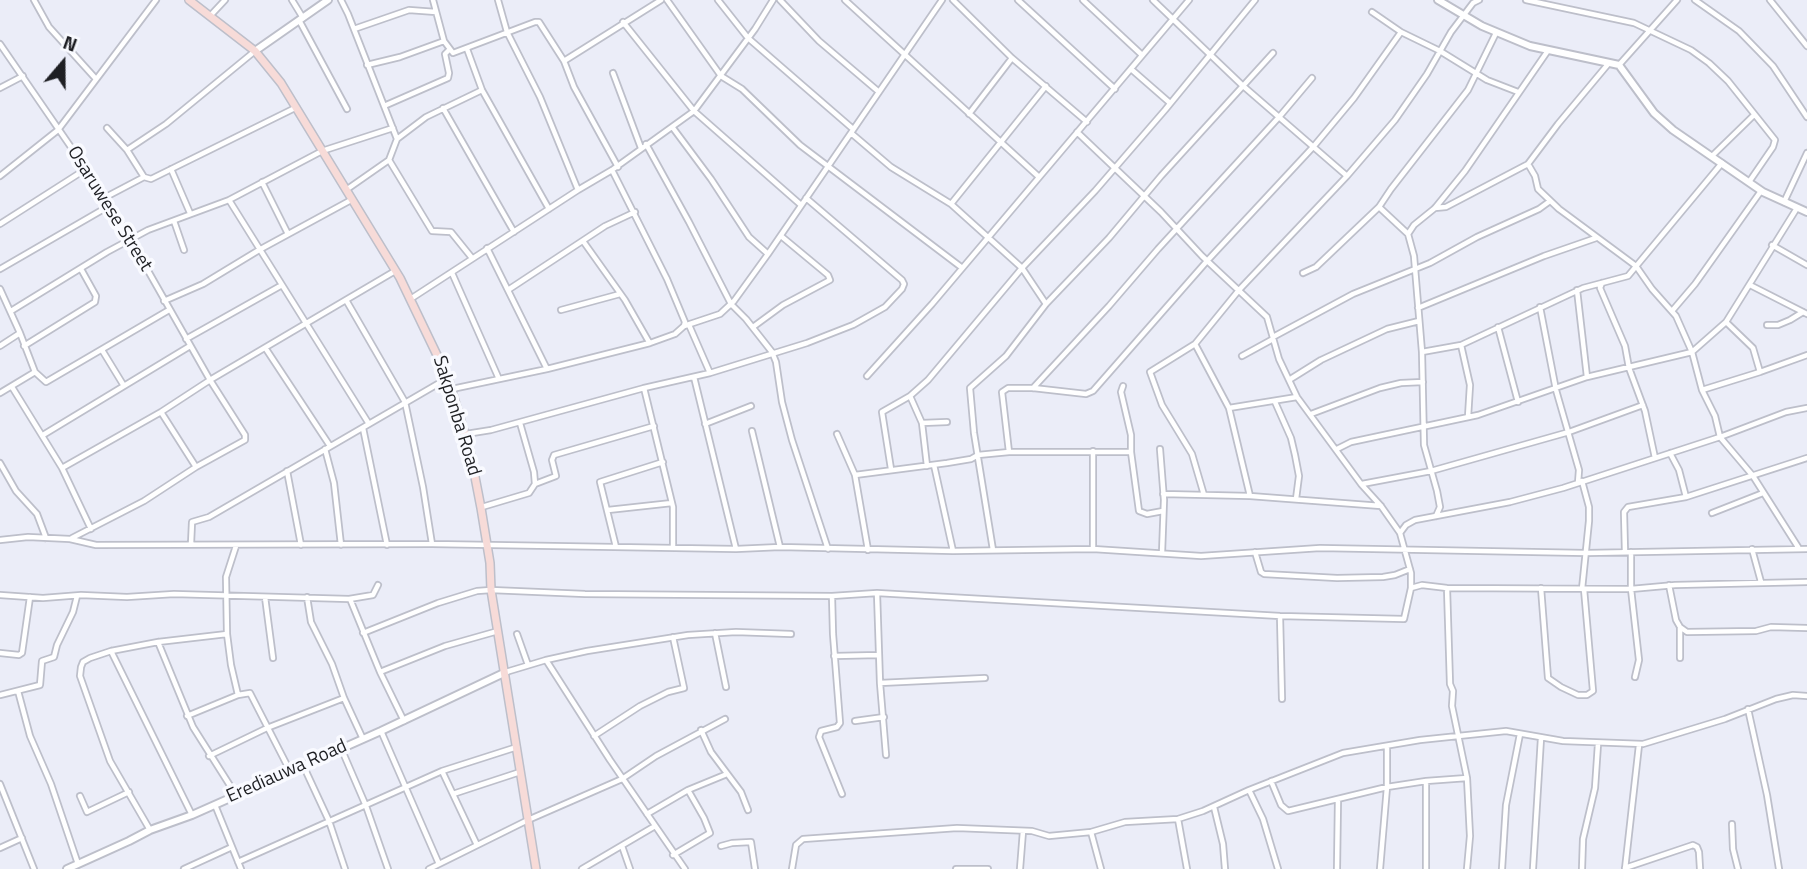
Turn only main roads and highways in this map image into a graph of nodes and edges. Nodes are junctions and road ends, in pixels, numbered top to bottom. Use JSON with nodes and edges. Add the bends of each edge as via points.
{"nodes":[{"id":1,"x":189,"y":0,"type":"edge"},
{"id":2,"x":536,"y":869,"type":"edge"}],
"edges":[{"from":1,"to":2,"type":"main road","name":"Sakponba Road","via":[[255,51],[281,83],[412,298],[448,378],[466,433],[481,508]]}]}
